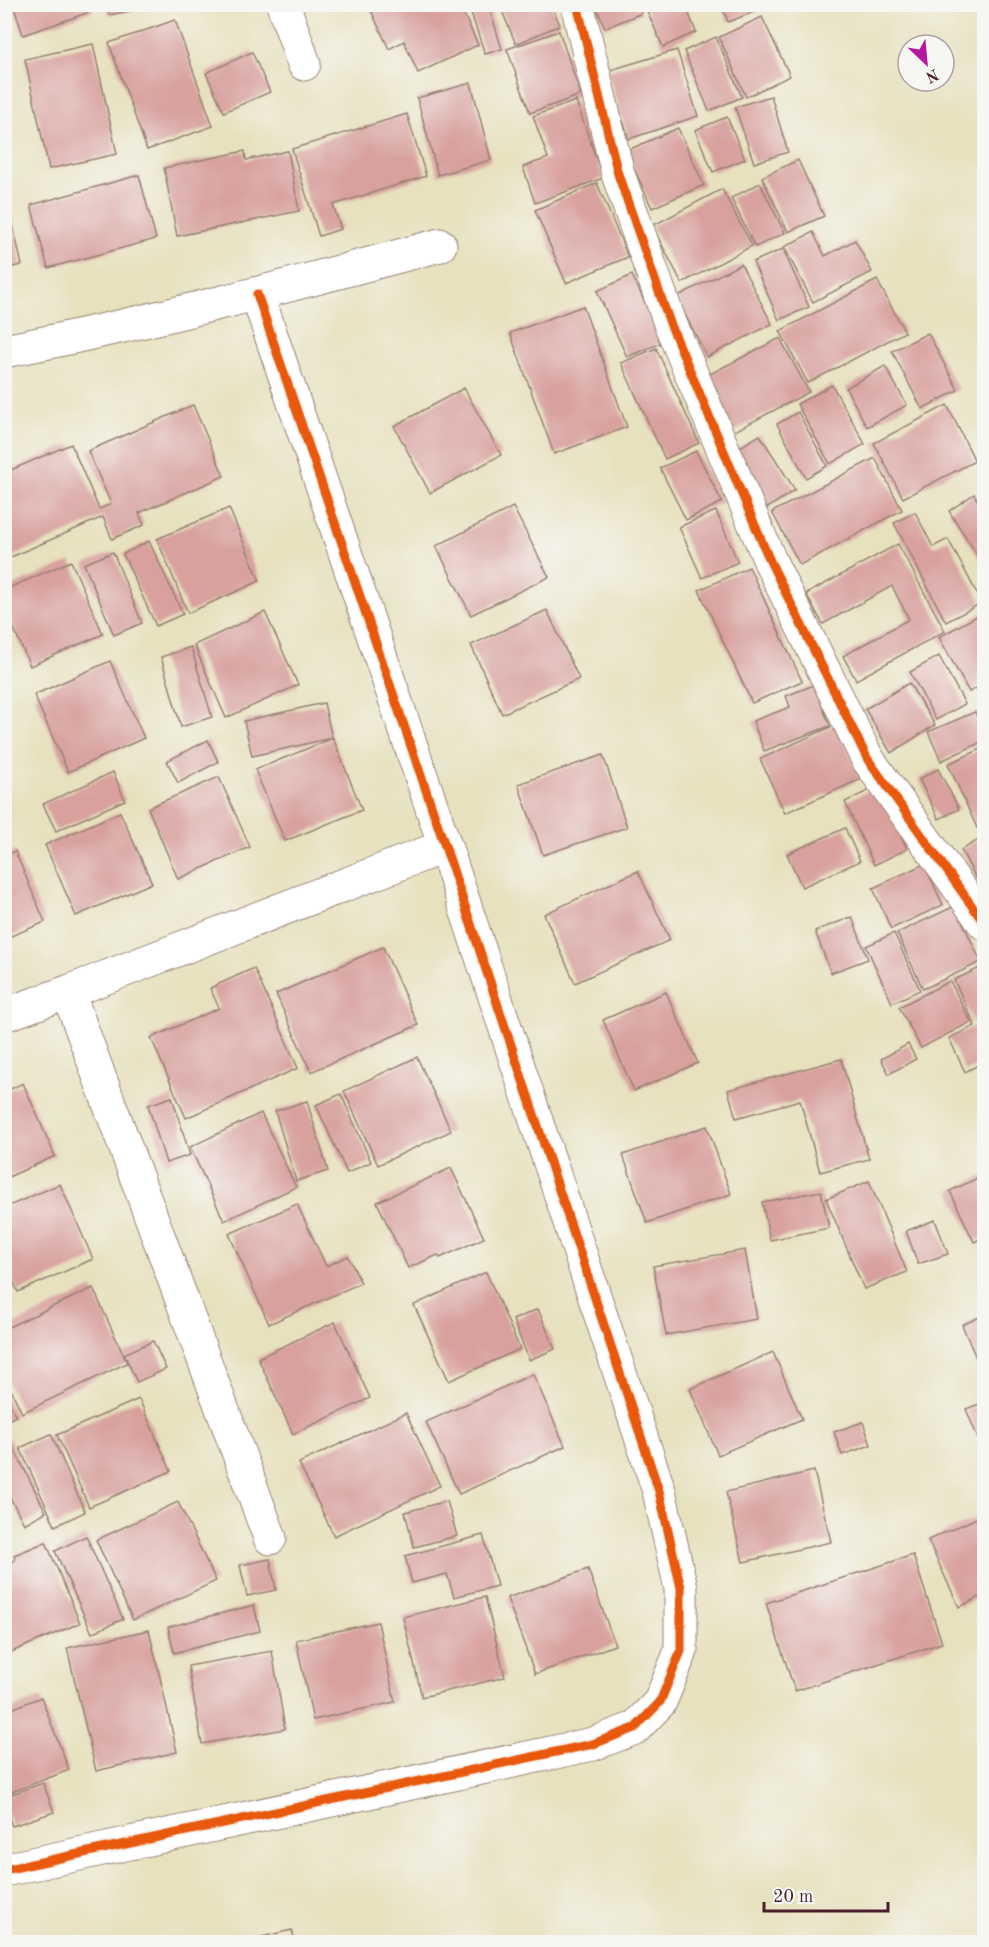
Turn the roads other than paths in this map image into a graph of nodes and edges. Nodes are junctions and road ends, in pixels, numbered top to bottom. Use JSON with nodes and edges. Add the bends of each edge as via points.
{"nodes":[{"id":1,"x":283,"y":4,"type":"edge"},
{"id":2,"x":577,"y":4,"type":"edge"},
{"id":3,"x":304,"y":64,"type":"dead end"},
{"id":4,"x":440,"y":245,"type":"dead end"},
{"id":5,"x":257,"y":294,"type":"junction"},
{"id":6,"x":4,"y":351,"type":"edge"},
{"id":7,"x":445,"y":846,"type":"junction"},
{"id":8,"x":984,"y":923,"type":"edge"},
{"id":9,"x":68,"y":992,"type":"junction"},
{"id":10,"x":4,"y":1015,"type":"edge"},
{"id":11,"x":270,"y":1538,"type":"dead end"},
{"id":12,"x":4,"y":1870,"type":"edge"}],
"edges":[{"from":1,"to":3,"type":"street"},
{"from":2,"to":8,"type":"street","via":[[618,174],[670,323],[770,561],[867,758]]},
{"from":4,"to":5,"type":"street"},
{"from":5,"to":6,"type":"street","via":[[80,337]]},
{"from":5,"to":7,"type":"street"},
{"from":7,"to":9,"type":"street"},
{"from":7,"to":12,"type":"street","via":[[659,1491],[681,1588],[681,1651],[660,1702],[635,1728],[593,1744]]},
{"from":9,"to":10,"type":"street"},
{"from":9,"to":11,"type":"street"}]}
